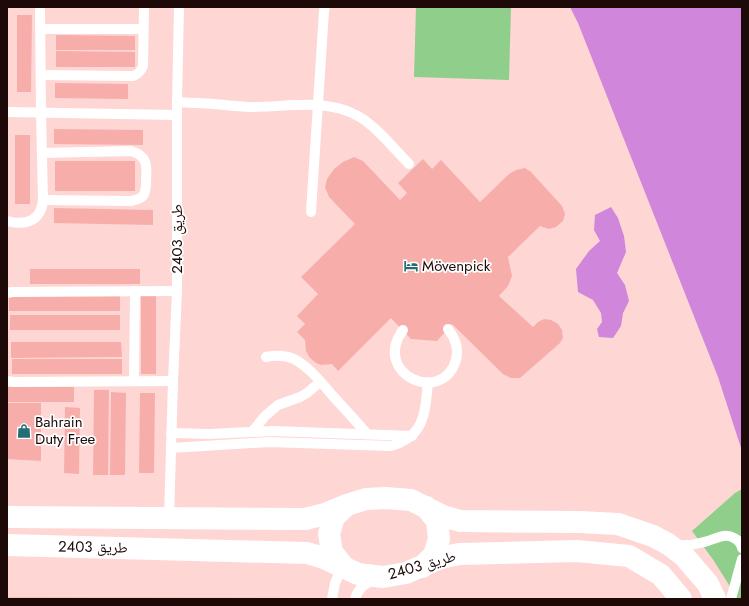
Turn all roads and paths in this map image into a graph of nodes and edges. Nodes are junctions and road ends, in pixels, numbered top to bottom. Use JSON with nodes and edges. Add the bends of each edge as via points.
{"nodes":[{"id":1,"x":40,"y":7,"type":"edge"},
{"id":2,"x":144,"y":7,"type":"edge"},
{"id":3,"x":179,"y":7,"type":"edge"},
{"id":4,"x":325,"y":7,"type":"edge"},
{"id":5,"x":144,"y":28,"type":"junction"},
{"id":6,"x":40,"y":29,"type":"junction"},
{"id":7,"x":41,"y":75,"type":"junction"},
{"id":8,"x":177,"y":102,"type":"junction"},
{"id":9,"x":318,"y":105,"type":"junction"},
{"id":10,"x":7,"y":112,"type":"edge"},
{"id":11,"x":41,"y":113,"type":"junction"},
{"id":12,"x":177,"y":115,"type":"junction"},
{"id":13,"x":42,"y":153,"type":"junction"},
{"id":14,"x":409,"y":164,"type":"dead end"},
{"id":15,"x":43,"y":200,"type":"junction"},
{"id":16,"x":311,"y":212,"type":"dead end"},
{"id":17,"x":7,"y":221,"type":"edge"},
{"id":18,"x":135,"y":291,"type":"junction"},
{"id":19,"x":177,"y":291,"type":"junction"},
{"id":20,"x":7,"y":293,"type":"edge"},
{"id":21,"x":448,"y":329,"type":"dead end"},
{"id":22,"x":403,"y":330,"type":"dead end"},
{"id":23,"x":266,"y":357,"type":"dead end"},
{"id":24,"x":7,"y":381,"type":"edge"},
{"id":25,"x":134,"y":381,"type":"junction"},
{"id":26,"x":173,"y":382,"type":"junction"},
{"id":27,"x":320,"y":382,"type":"junction"},
{"id":28,"x":428,"y":382,"type":"junction"},
{"id":29,"x":236,"y":428,"type":"junction"},
{"id":30,"x":252,"y":432,"type":"junction"},
{"id":31,"x":171,"y":433,"type":"junction"},
{"id":32,"x":348,"y":434,"type":"junction"},
{"id":33,"x":367,"y":434,"type":"junction"},
{"id":34,"x":412,"y":436,"type":"junction"},
{"id":35,"x":235,"y":444,"type":"junction"},
{"id":36,"x":346,"y":445,"type":"junction"},
{"id":37,"x":171,"y":448,"type":"junction"},
{"id":38,"x":347,"y":505,"type":"junction"},
{"id":39,"x":426,"y":507,"type":"junction"},
{"id":40,"x":7,"y":517,"type":"edge"},
{"id":41,"x":169,"y":518,"type":"junction"},
{"id":42,"x":229,"y":519,"type":"junction"},
{"id":43,"x":668,"y":544,"type":"junction"},
{"id":44,"x":7,"y":545,"type":"edge"},
{"id":45,"x":742,"y":548,"type":"edge"},
{"id":46,"x":230,"y":551,"type":"junction"},
{"id":47,"x":742,"y":559,"type":"edge"},
{"id":48,"x":343,"y":566,"type":"junction"},
{"id":49,"x":421,"y":567,"type":"junction"},
{"id":50,"x":383,"y":577,"type":"junction"},
{"id":51,"x":332,"y":599,"type":"edge"},
{"id":52,"x":355,"y":599,"type":"edge"},
{"id":53,"x":681,"y":599,"type":"edge"},
{"id":54,"x":715,"y":599,"type":"edge"},
{"id":55,"x":731,"y":599,"type":"edge"}],
"edges":[{"from":1,"to":6,"type":"lane"},
{"from":2,"to":5,"type":"lane"},
{"from":3,"to":8,"type":"lane","name":"طريق 2403"},
{"from":4,"to":9,"type":"lane"},
{"from":5,"to":6,"type":"lane"},
{"from":5,"to":7,"type":"lane","via":[[143,66],[138,74]]},
{"from":6,"to":7,"type":"lane"},
{"from":7,"to":11,"type":"lane"},
{"from":8,"to":9,"type":"lane","via":[[253,107]]},
{"from":8,"to":12,"type":"lane","name":"طريق 2403"},
{"from":9,"to":14,"type":"lane","via":[[339,108],[359,116]]},
{"from":9,"to":16,"type":"lane"},
{"from":10,"to":11,"type":"lane"},
{"from":11,"to":12,"type":"lane"},
{"from":11,"to":13,"type":"lane"},
{"from":12,"to":19,"type":"lane","name":"طريق 2403"},
{"from":13,"to":15,"type":"lane"},
{"from":13,"to":15,"type":"lane","via":[[131,151],[143,158],[147,166],[145,192],[137,200]]},
{"from":15,"to":17,"type":"lane","via":[[39,215],[33,220],[26,223]]},
{"from":18,"to":19,"type":"lane"},
{"from":18,"to":20,"type":"lane"},
{"from":18,"to":25,"type":"lane"},
{"from":19,"to":26,"type":"lane","name":"طريق 2403"},
{"from":21,"to":28,"type":"lane","via":[[457,350],[453,367],[441,379]]},
{"from":22,"to":28,"type":"lane","via":[[395,344],[396,362],[400,370],[414,381]]},
{"from":23,"to":27,"type":"lane","via":[[280,355],[294,359]]},
{"from":24,"to":25,"type":"lane"},
{"from":25,"to":26,"type":"lane"},
{"from":26,"to":31,"type":"lane","name":"طريق 2403"},
{"from":27,"to":30,"type":"lane","via":[[300,397],[278,405]]},
{"from":27,"to":33,"type":"lane"},
{"from":28,"to":34,"type":"lane","via":[[424,416]]},
{"from":29,"to":30,"type":"lane"},
{"from":29,"to":31,"type":"lane","via":[[208,434]]},
{"from":29,"to":35,"type":"lane"},
{"from":30,"to":32,"type":"lane"},
{"from":31,"to":37,"type":"lane","name":"طريق 2403"},
{"from":32,"to":33,"type":"lane"},
{"from":32,"to":36,"type":"lane"},
{"from":33,"to":34,"type":"lane"},
{"from":34,"to":36,"type":"lane","via":[[391,446]]},
{"from":35,"to":36,"type":"lane","via":[[269,442]]},
{"from":35,"to":37,"type":"lane"},
{"from":37,"to":41,"type":"lane","name":"طريق 2403"},
{"from":38,"to":39,"type":"main road","name":"طريق 2403","via":[[386,498],[411,500]]},
{"from":38,"to":42,"type":"main road","name":"طريق 2403","via":[[305,519]]},
{"from":38,"to":48,"type":"main road","via":[[334,517],[329,534],[332,552]]},
{"from":39,"to":43,"type":"main road","name":"طريق 2403","via":[[460,521],[618,524],[654,536]]},
{"from":39,"to":49,"type":"main road","via":[[437,521],[439,539],[434,555]]},
{"from":40,"to":41,"type":"main road","name":"طريق 2403"},
{"from":41,"to":42,"type":"main road","name":"طريق 2403"},
{"from":42,"to":46,"type":"main road"},
{"from":43,"to":45,"type":"lane","via":[[693,545],[724,535],[737,539]]},
{"from":43,"to":54,"type":"main road","name":"طريق 2403","via":[[684,556],[708,584]]},
{"from":44,"to":46,"type":"main road","name":"طريق 2403"},
{"from":46,"to":48,"type":"main road","name":"طريق 2403","via":[[307,553]]},
{"from":47,"to":55,"type":"lane"},
{"from":48,"to":50,"type":"main road","name":"طريق 2403","via":[[358,574]]},
{"from":48,"to":51,"type":"lane","via":[[335,582]]},
{"from":49,"to":50,"type":"main road","name":"طريق 2403"},
{"from":49,"to":53,"type":"main road","name":"طريق 2403","via":[[440,558],[459,554],[577,551],[629,556],[661,575]]},
{"from":50,"to":52,"type":"lane","via":[[364,585]]}]}
